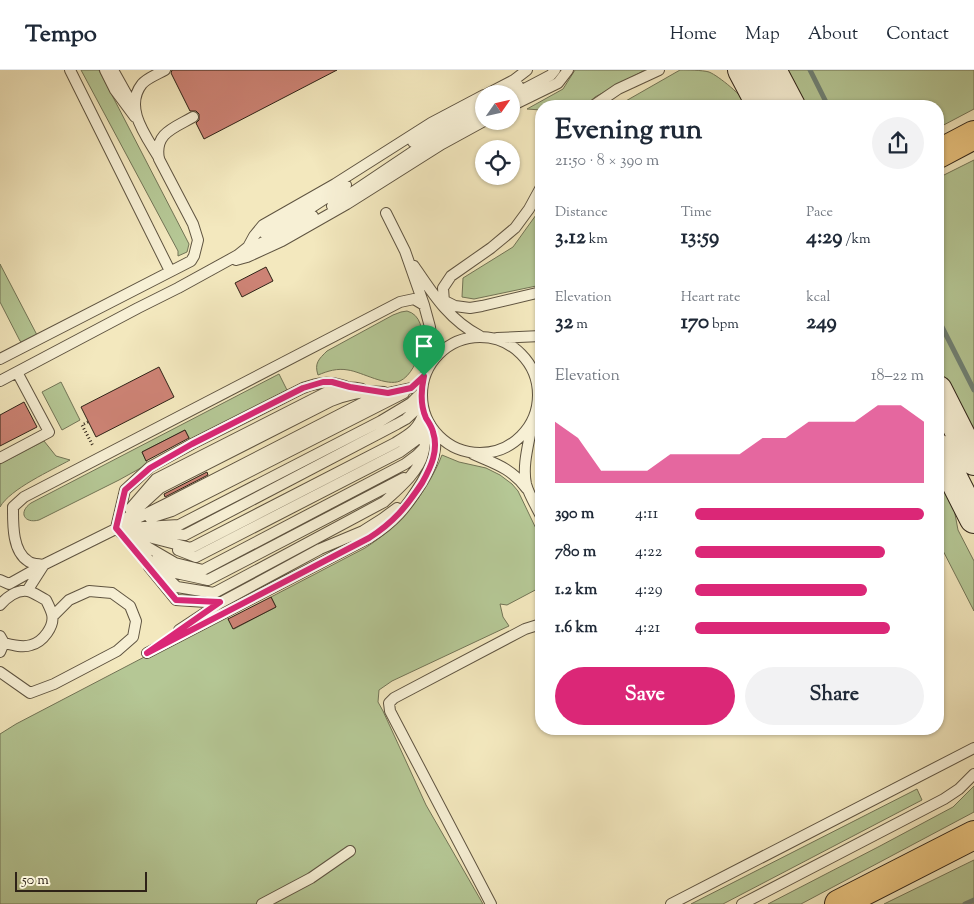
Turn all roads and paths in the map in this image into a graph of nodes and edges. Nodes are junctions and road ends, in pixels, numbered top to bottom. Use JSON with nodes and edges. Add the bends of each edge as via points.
{"nodes":[{"id":1,"x":70,"y":70,"type":"edge"},
{"id":2,"x":105,"y":70,"type":"edge"},
{"id":3,"x":113,"y":70,"type":"edge"},
{"id":4,"x":123,"y":70,"type":"edge"},
{"id":5,"x":165,"y":70,"type":"edge"},
{"id":6,"x":527,"y":70,"type":"edge"},
{"id":7,"x":543,"y":70,"type":"edge"},
{"id":8,"x":554,"y":70,"type":"edge"},
{"id":9,"x":568,"y":70,"type":"edge"},
{"id":10,"x":659,"y":70,"type":"edge"},
{"id":11,"x":772,"y":70,"type":"edge"},
{"id":12,"x":504,"y":85,"type":"edge"},
{"id":13,"x":519,"y":85,"type":"edge"},
{"id":14,"x":520,"y":91,"type":"edge"},
{"id":15,"x":475,"y":99,"type":"edge"},
{"id":16,"x":602,"y":100,"type":"edge"},
{"id":17,"x":788,"y":100,"type":"edge"},
{"id":18,"x":520,"y":102,"type":"edge"},
{"id":19,"x":475,"y":108,"type":"edge"},
{"id":20,"x":136,"y":115,"type":"junction"},
{"id":21,"x":475,"y":116,"type":"edge"},
{"id":22,"x":193,"y":117,"type":"dead end"},
{"id":23,"x":475,"y":126,"type":"edge"},
{"id":24,"x":974,"y":135,"type":"edge"},
{"id":25,"x":944,"y":151,"type":"edge"},
{"id":26,"x":159,"y":159,"type":"junction"},
{"id":27,"x":535,"y":198,"type":"edge"},
{"id":28,"x":386,"y":213,"type":"dead end"},
{"id":29,"x":248,"y":247,"type":"junction"},
{"id":30,"x":405,"y":251,"type":"junction"},
{"id":31,"x":238,"y":255,"type":"junction"},
{"id":32,"x":223,"y":264,"type":"junction"},
{"id":33,"x":170,"y":271,"type":"junction"},
{"id":34,"x":535,"y":293,"type":"edge"},
{"id":35,"x":434,"y":296,"type":"junction"},
{"id":36,"x":444,"y":302,"type":"junction"},
{"id":37,"x":424,"y":305,"type":"junction"},
{"id":38,"x":535,"y":336,"type":"edge"},
{"id":39,"x":481,"y":337,"type":"junction"},
{"id":40,"x":493,"y":338,"type":"junction"},
{"id":41,"x":0,"y":359,"type":"edge"},
{"id":42,"x":431,"y":363,"type":"junction"},
{"id":43,"x":531,"y":368,"type":"junction"},
{"id":44,"x":535,"y":371,"type":"edge"},
{"id":45,"x":18,"y":372,"type":"junction"},
{"id":46,"x":0,"y":381,"type":"edge"},
{"id":47,"x":535,"y":381,"type":"edge"},
{"id":48,"x":350,"y":387,"type":"junction"},
{"id":49,"x":417,"y":390,"type":"junction"},
{"id":50,"x":373,"y":391,"type":"junction"},
{"id":51,"x":388,"y":393,"type":"junction"},
{"id":52,"x":944,"y":402,"type":"edge"},
{"id":53,"x":424,"y":411,"type":"junction"},
{"id":54,"x":535,"y":411,"type":"edge"},
{"id":55,"x":534,"y":416,"type":"junction"},
{"id":56,"x":430,"y":430,"type":"junction"},
{"id":57,"x":424,"y":447,"type":"junction"},
{"id":58,"x":464,"y":451,"type":"junction"},
{"id":59,"x":0,"y":458,"type":"edge"},
{"id":60,"x":944,"y":460,"type":"edge"},
{"id":61,"x":974,"y":461,"type":"edge"},
{"id":62,"x":418,"y":489,"type":"junction"},
{"id":63,"x":959,"y":490,"type":"junction"},
{"id":64,"x":529,"y":492,"type":"junction"},
{"id":65,"x":535,"y":504,"type":"edge"},
{"id":66,"x":974,"y":519,"type":"edge"},
{"id":67,"x":116,"y":528,"type":"junction"},
{"id":68,"x":974,"y":541,"type":"edge"},
{"id":69,"x":43,"y":565,"type":"junction"},
{"id":70,"x":0,"y":580,"type":"edge"},
{"id":71,"x":27,"y":591,"type":"junction"},
{"id":72,"x":220,"y":602,"type":"junction"},
{"id":73,"x":0,"y":605,"type":"edge"},
{"id":74,"x":53,"y":616,"type":"junction"},
{"id":75,"x":535,"y":626,"type":"edge"},
{"id":76,"x":1,"y":644,"type":"edge"},
{"id":77,"x":0,"y":672,"type":"edge"},
{"id":78,"x":974,"y":748,"type":"edge"},
{"id":79,"x":974,"y":774,"type":"edge"},
{"id":80,"x":974,"y":835,"type":"edge"},
{"id":81,"x":350,"y":851,"type":"dead end"},
{"id":82,"x":262,"y":904,"type":"edge"},
{"id":83,"x":491,"y":904,"type":"edge"},
{"id":84,"x":671,"y":904,"type":"edge"},
{"id":85,"x":742,"y":904,"type":"edge"},
{"id":86,"x":839,"y":904,"type":"edge"}],
"edges":[{"from":1,"to":33,"type":"lane"},
{"from":2,"to":20,"type":"lane","via":[[115,90]]},
{"from":3,"to":20,"type":"lane"},
{"from":4,"to":20,"type":"lane"},
{"from":5,"to":20,"type":"lane","via":[[143,83],[136,95]]},
{"from":6,"to":12,"type":"lane"},
{"from":7,"to":13,"type":"lane"},
{"from":8,"to":14,"type":"lane","via":[[551,75]]},
{"from":9,"to":18,"type":"lane","via":[[558,83]]},
{"from":10,"to":16,"type":"lane"},
{"from":11,"to":17,"type":"main road"},
{"from":15,"to":29,"type":"lane","via":[[263,225]]},
{"from":19,"to":29,"type":"lane","via":[[408,145],[306,211],[266,231]]},
{"from":20,"to":26,"type":"lane"},
{"from":21,"to":31,"type":"lane","via":[[417,149],[324,211]]},
{"from":22,"to":26,"type":"lane","via":[[162,137]]},
{"from":23,"to":32,"type":"lane","via":[[282,241]]},
{"from":24,"to":25,"type":"highway"},
{"from":26,"to":33,"type":"lane","via":[[194,224],[198,240],[191,261]]},
{"from":27,"to":36,"type":"lane","via":[[515,228],[451,276],[443,288]]},
{"from":28,"to":30,"type":"lane"},
{"from":29,"to":31,"type":"lane"},
{"from":30,"to":35,"type":"lane"},
{"from":30,"to":37,"type":"lane"},
{"from":31,"to":32,"type":"lane"},
{"from":32,"to":45,"type":"lane"},
{"from":33,"to":41,"type":"lane"},
{"from":34,"to":36,"type":"lane","via":[[470,308]]},
{"from":35,"to":36,"type":"lane"},
{"from":35,"to":39,"type":"lane","via":[[454,319]]},
{"from":37,"to":42,"type":"lane","via":[[430,327]]},
{"from":37,"to":69,"type":"lane","via":[[414,299],[400,302],[24,497],[13,507],[14,537],[20,554],[28,562]]},
{"from":38,"to":40,"type":"lane"},
{"from":39,"to":40,"type":"lane"},
{"from":39,"to":42,"type":"lane","via":[[457,342],[442,350]]},
{"from":40,"to":43,"type":"lane","via":[[512,346]]},
{"from":42,"to":49,"type":"lane"},
{"from":43,"to":44,"type":"lane"},
{"from":43,"to":47,"type":"lane"},
{"from":45,"to":46,"type":"lane"},
{"from":45,"to":59,"type":"lane","via":[[49,432]]},
{"from":48,"to":50,"type":"lane"},
{"from":48,"to":67,"type":"lane","via":[[325,393],[156,479]]},
{"from":48,"to":67,"type":"lane","via":[[323,382],[303,388],[150,468],[125,490]]},
{"from":49,"to":51,"type":"lane"},
{"from":49,"to":53,"type":"lane"},
{"from":49,"to":67,"type":"lane","via":[[172,511]]},
{"from":49,"to":67,"type":"lane","via":[[411,403],[381,421],[179,525]]},
{"from":50,"to":51,"type":"lane"},
{"from":50,"to":67,"type":"lane","via":[[352,393],[331,402],[160,488]]},
{"from":51,"to":67,"type":"lane","via":[[370,399]]},
{"from":52,"to":61,"type":"main road"},
{"from":53,"to":56,"type":"lane"},
{"from":53,"to":67,"type":"lane","via":[[184,535]]},
{"from":53,"to":67,"type":"lane","via":[[416,428],[395,443],[191,548]]},
{"from":54,"to":55,"type":"lane"},
{"from":55,"to":58,"type":"lane","via":[[510,445],[483,453]]},
{"from":55,"to":64,"type":"lane","via":[[525,469]]},
{"from":56,"to":57,"type":"lane"},
{"from":56,"to":58,"type":"lane"},
{"from":56,"to":62,"type":"lane","via":[[436,448]]},
{"from":56,"to":67,"type":"lane","via":[[400,452],[196,557]]},
{"from":57,"to":67,"type":"lane","via":[[406,464],[203,570],[175,563]]},
{"from":57,"to":67,"type":"lane","via":[[423,456],[412,474],[208,580],[176,573]]},
{"from":58,"to":64,"type":"lane","via":[[507,469]]},
{"from":60,"to":63,"type":"main road"},
{"from":62,"to":72,"type":"lane","via":[[394,510],[354,536],[320,549]]},
{"from":62,"to":72,"type":"lane","via":[[402,511],[369,538],[147,653]]},
{"from":63,"to":66,"type":"main road"},
{"from":63,"to":68,"type":"main road"},
{"from":64,"to":65,"type":"lane"},
{"from":67,"to":69,"type":"lane"},
{"from":67,"to":72,"type":"lane","via":[[176,600]]},
{"from":69,"to":70,"type":"lane","via":[[9,584]]},
{"from":69,"to":71,"type":"lane"},
{"from":71,"to":73,"type":"lane","via":[[15,593]]},
{"from":71,"to":74,"type":"lane","via":[[46,600]]},
{"from":74,"to":76,"type":"lane","via":[[47,633],[32,645]]},
{"from":74,"to":77,"type":"lane","via":[[69,600],[89,591],[112,594],[130,606],[136,621],[133,637],[118,651],[54,684],[30,693]]},
{"from":75,"to":83,"type":"lane","via":[[389,703],[390,711]]},
{"from":78,"to":84,"type":"lane"},
{"from":79,"to":85,"type":"lane","via":[[944,799]]},
{"from":80,"to":86,"type":"highway"},
{"from":81,"to":82,"type":"lane","via":[[312,878]]}]}
